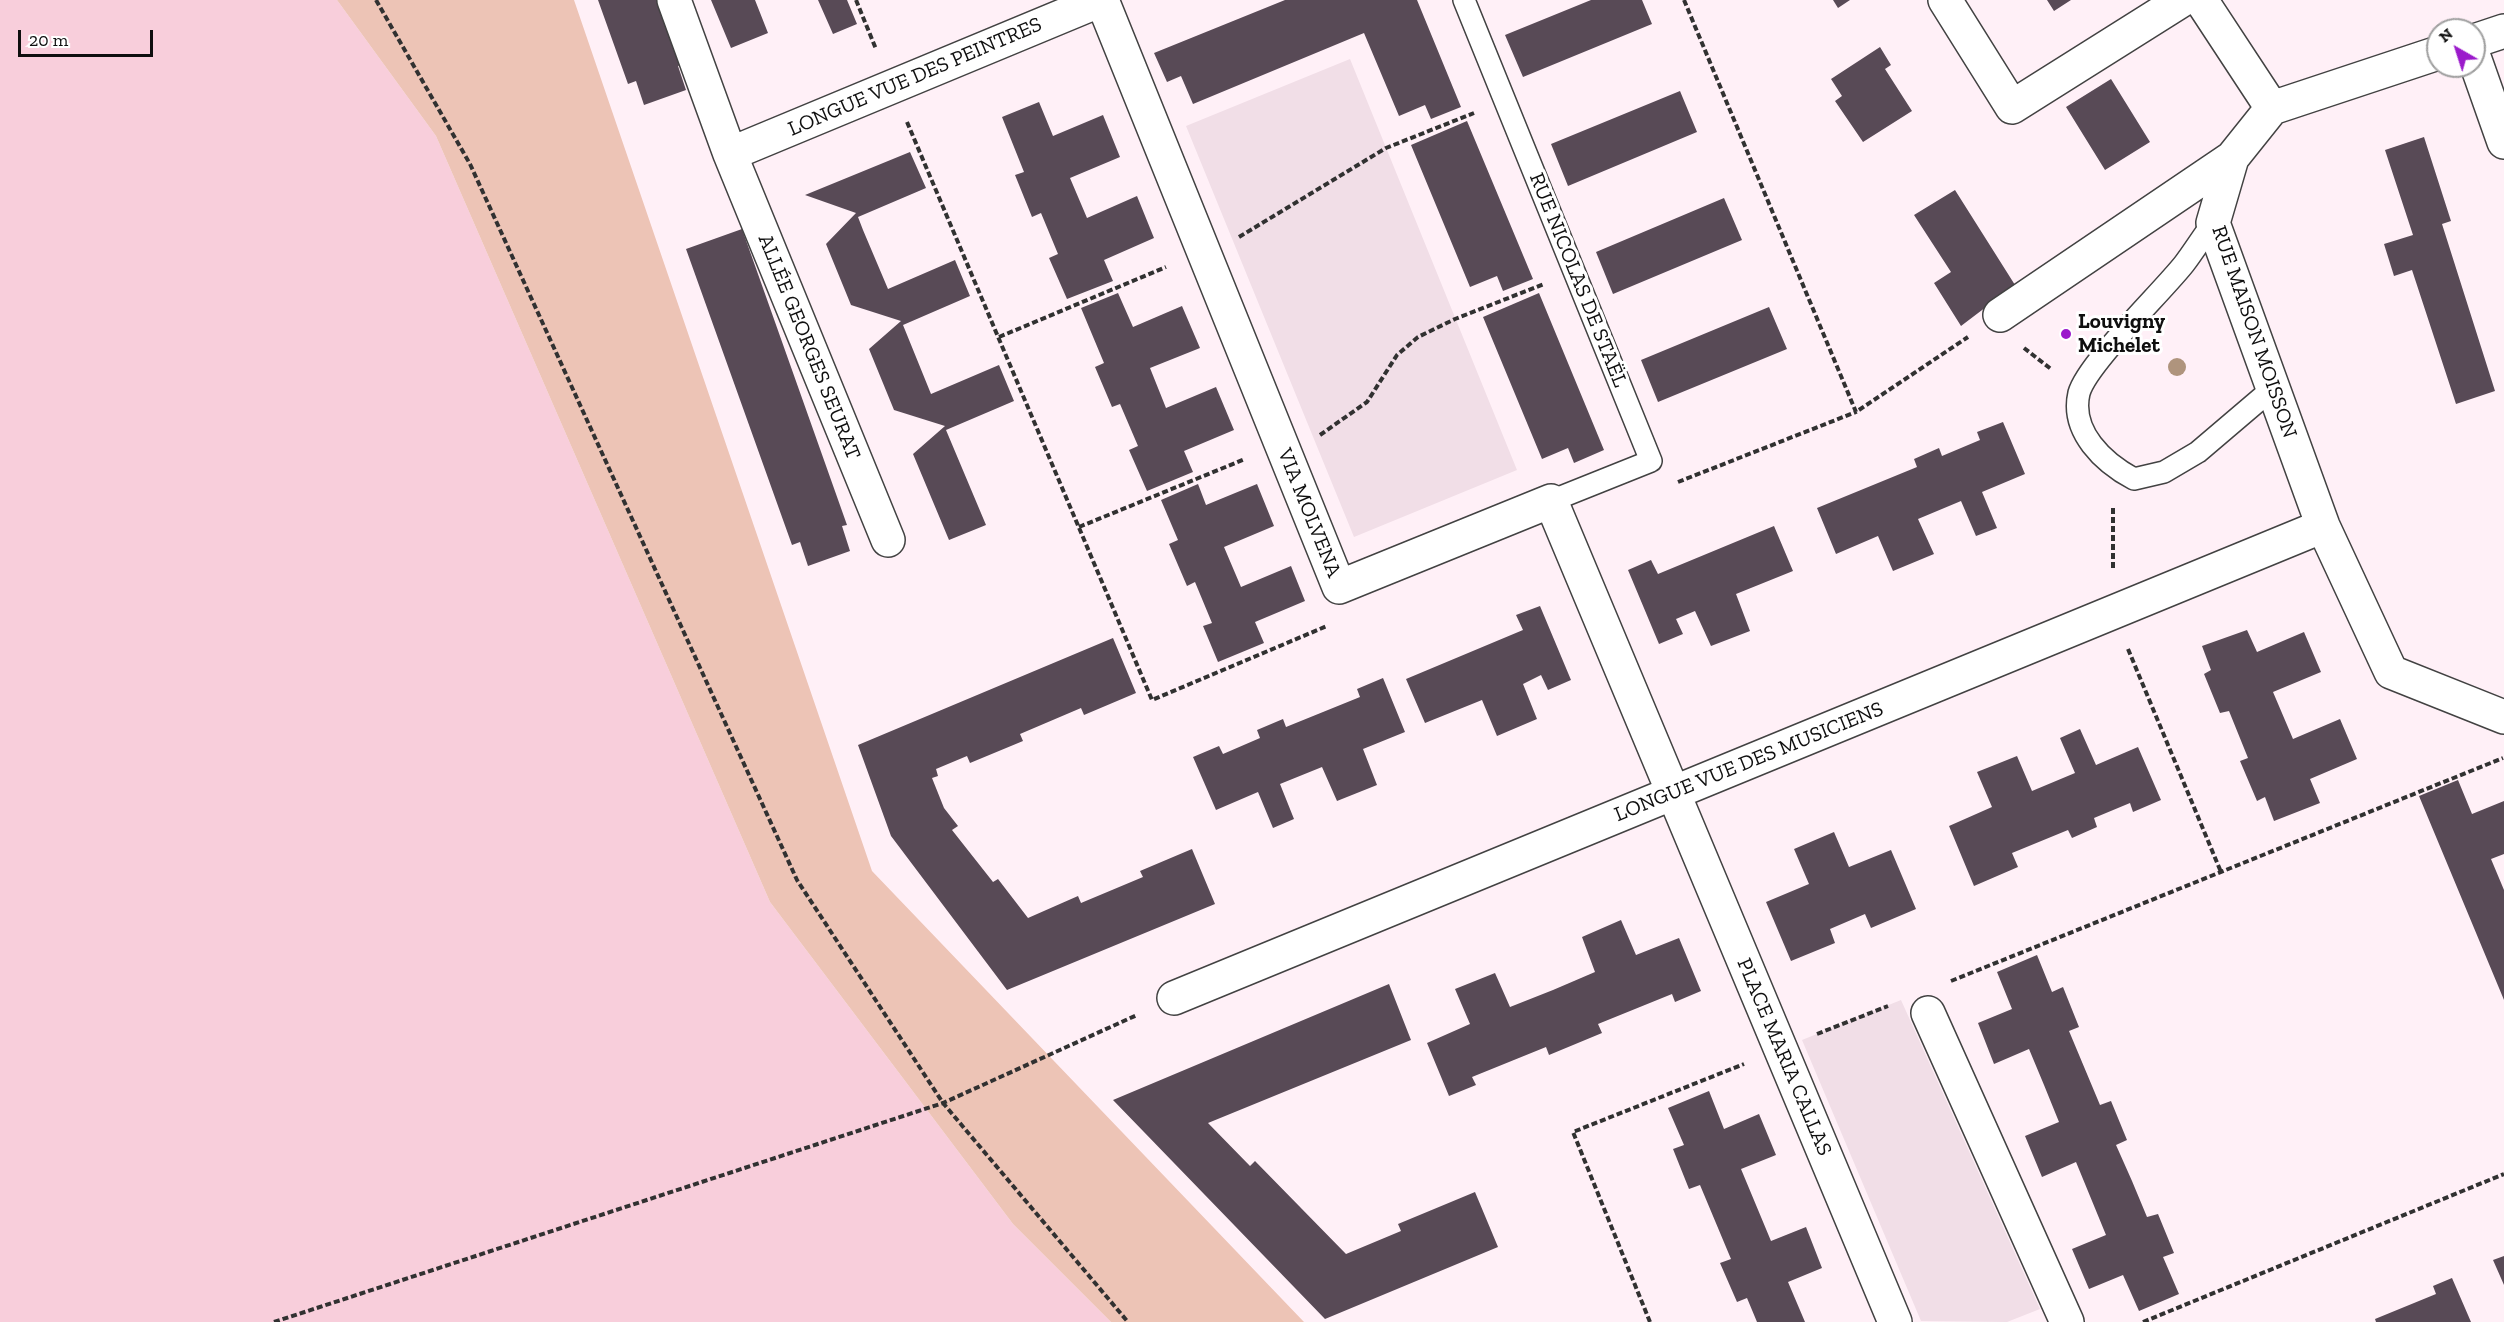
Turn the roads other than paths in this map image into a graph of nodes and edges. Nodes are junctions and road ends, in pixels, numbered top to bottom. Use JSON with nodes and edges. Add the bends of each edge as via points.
{"nodes":[{"id":1,"x":674,"y":0,"type":"edge"},
{"id":2,"x":1101,"y":0,"type":"edge"},
{"id":3,"x":1464,"y":0,"type":"edge"},
{"id":4,"x":1945,"y":0,"type":"edge"},
{"id":5,"x":2182,"y":0,"type":"edge"},
{"id":6,"x":2201,"y":0,"type":"edge"},
{"id":7,"x":2504,"y":31,"type":"edge"},
{"id":8,"x":2486,"y":37,"type":"edge"},
{"id":9,"x":2426,"y":57,"type":"edge"},
{"id":10,"x":2481,"y":78,"type":"edge"},
{"id":11,"x":2272,"y":108,"type":"junction"},
{"id":12,"x":2504,"y":142,"type":"edge"},
{"id":13,"x":730,"y":154,"type":"junction"},
{"id":14,"x":2232,"y":158,"type":"junction"},
{"id":15,"x":2213,"y":223,"type":"junction"},
{"id":16,"x":1995,"y":319,"type":"road end"},
{"id":17,"x":2272,"y":389,"type":"junction"},
{"id":18,"x":1551,"y":501,"type":"junction"},
{"id":19,"x":2323,"y":526,"type":"junction"},
{"id":20,"x":888,"y":540,"type":"dead end"},
{"id":21,"x":2504,"y":717,"type":"edge"},
{"id":22,"x":1673,"y":793,"type":"junction"},
{"id":23,"x":1174,"y":999,"type":"road end"},
{"id":24,"x":1928,"y":1013,"type":"dead end"},
{"id":25,"x":1895,"y":1322,"type":"edge"},
{"id":26,"x":2067,"y":1322,"type":"edge"}],
"edges":[{"from":1,"to":13,"type":"street","name":"ALLÉE GEORGES SEURAT"},
{"from":2,"to":13,"type":"street","name":"LONGUE VUE DES PEINTRES"},
{"from":2,"to":18,"type":"street","name":"VIA MOLVENA","via":[[1339,587]]},
{"from":3,"to":18,"type":"lane","name":"RUE NICOLAS DE STAËL","via":[[1651,460]]},
{"from":4,"to":5,"type":"street","via":[[2012,107]]},
{"from":6,"to":11,"type":"street"},
{"from":7,"to":8,"type":"street"},
{"from":9,"to":11,"type":"street"},
{"from":10,"to":12,"type":"street"},
{"from":11,"to":14,"type":"street","name":"RUE MAISON MOISSON"},
{"from":13,"to":20,"type":"street","name":"ALLÉE GEORGES SEURAT"},
{"from":14,"to":15,"type":"street","name":"RUE MAISON MOISSON"},
{"from":14,"to":16,"type":"street"},
{"from":15,"to":17,"type":"street","name":"RUE MAISON MOISSON"},
{"from":15,"to":17,"type":"lane","via":[[2185,263],[2100,360],[2080,391],[2082,428],[2113,468],[2134,479],[2164,472],[2198,452]]},
{"from":17,"to":19,"type":"street","name":"RUE MAISON MOISSON"},
{"from":18,"to":22,"type":"street"},
{"from":19,"to":21,"type":"street","name":"RUE MAISON MOISSON","via":[[2391,672]]},
{"from":19,"to":22,"type":"street","name":"LONGUE VUE DES MUSICIENS"},
{"from":22,"to":23,"type":"street","name":"LONGUE VUE DES MUSICIENS"},
{"from":22,"to":25,"type":"street","name":"PLACE MARIA CALLAS"},
{"from":24,"to":26,"type":"street"}]}
